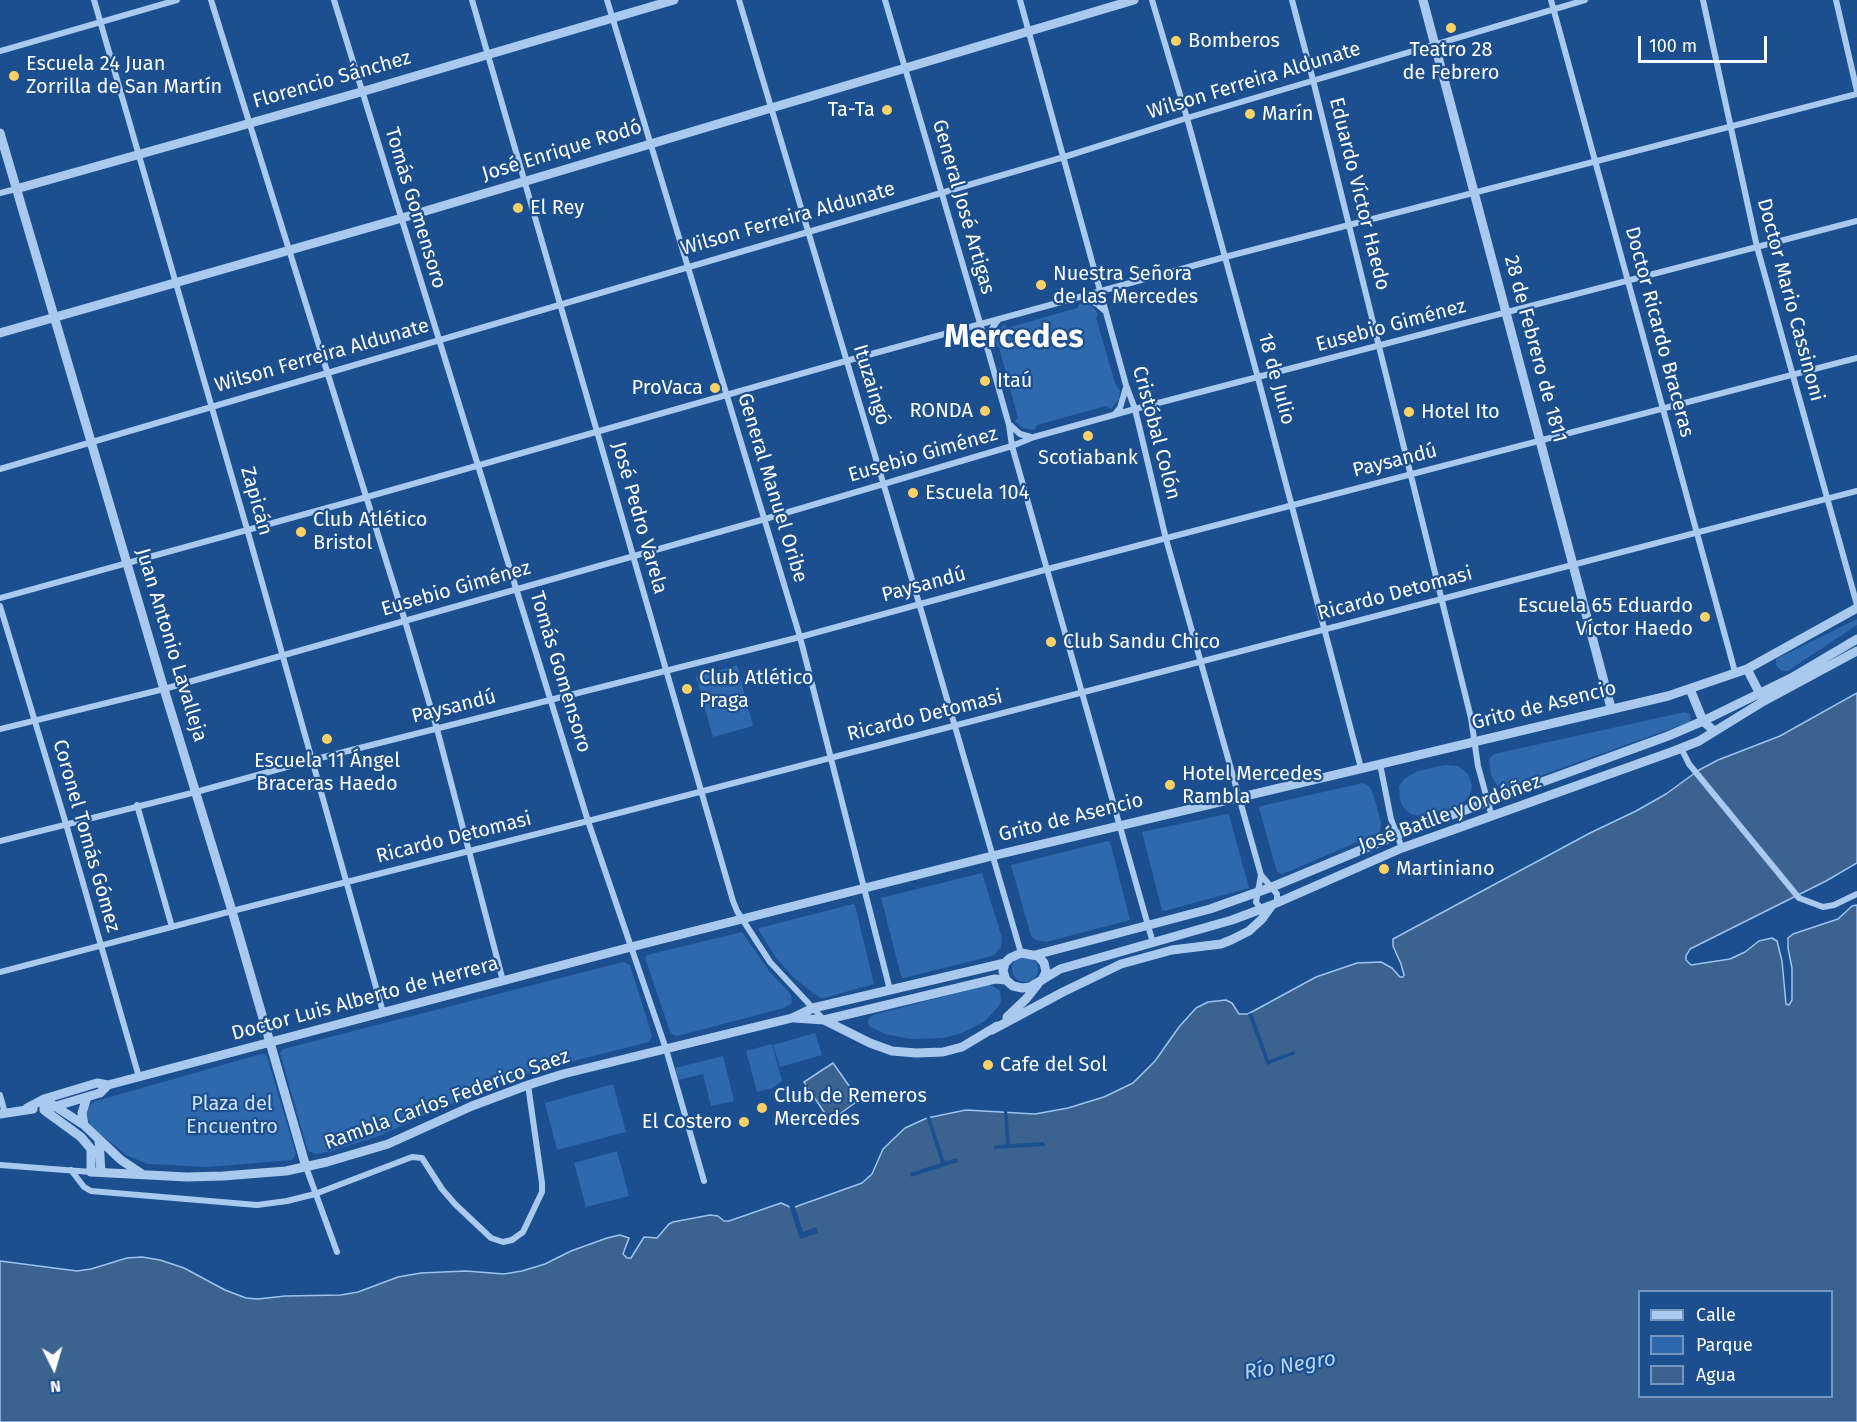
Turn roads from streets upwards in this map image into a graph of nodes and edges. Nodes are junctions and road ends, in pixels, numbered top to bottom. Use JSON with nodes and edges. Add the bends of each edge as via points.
{"nodes":[{"id":1,"x":94,"y":0,"type":"edge"},
{"id":2,"x":177,"y":0,"type":"edge"},
{"id":3,"x":211,"y":0,"type":"edge"},
{"id":4,"x":334,"y":0,"type":"edge"},
{"id":5,"x":472,"y":0,"type":"edge"},
{"id":6,"x":607,"y":0,"type":"edge"},
{"id":7,"x":674,"y":0,"type":"edge"},
{"id":8,"x":739,"y":0,"type":"edge"},
{"id":9,"x":885,"y":0,"type":"edge"},
{"id":10,"x":1020,"y":0,"type":"edge"},
{"id":11,"x":1134,"y":0,"type":"edge"},
{"id":12,"x":1152,"y":0,"type":"edge"},
{"id":13,"x":1292,"y":0,"type":"edge"},
{"id":14,"x":1423,"y":0,"type":"edge"},
{"id":15,"x":1551,"y":0,"type":"edge"},
{"id":16,"x":1585,"y":0,"type":"edge"},
{"id":17,"x":1703,"y":0,"type":"edge"},
{"id":18,"x":1836,"y":0,"type":"edge"},
{"id":19,"x":1554,"y":9,"type":"junction"},
{"id":20,"x":612,"y":18,"type":"junction"},
{"id":21,"x":100,"y":22,"type":"junction"},
{"id":22,"x":1029,"y":31,"type":"junction"},
{"id":23,"x":1436,"y":44,"type":"junction"},
{"id":24,"x":0,"y":51,"type":"edge"},
{"id":25,"x":488,"y":54,"type":"junction"},
{"id":26,"x":906,"y":68,"type":"junction"},
{"id":27,"x":1313,"y":80,"type":"junction"},
{"id":28,"x":361,"y":92,"type":"junction"},
{"id":29,"x":1857,"y":93,"type":"edge"},
{"id":30,"x":770,"y":107,"type":"junction"},
{"id":31,"x":1187,"y":118,"type":"junction"},
{"id":32,"x":249,"y":123,"type":"junction"},
{"id":33,"x":1731,"y":127,"type":"junction"},
{"id":34,"x":0,"y":133,"type":"edge"},
{"id":35,"x":650,"y":144,"type":"junction"},
{"id":36,"x":139,"y":154,"type":"junction"},
{"id":37,"x":1064,"y":157,"type":"junction"},
{"id":38,"x":1596,"y":161,"type":"junction"},
{"id":39,"x":525,"y":182,"type":"junction"},
{"id":40,"x":16,"y":189,"type":"junction"},
{"id":41,"x":941,"y":192,"type":"junction"},
{"id":42,"x":0,"y":193,"type":"edge"},
{"id":43,"x":1475,"y":193,"type":"junction"},
{"id":44,"x":402,"y":218,"type":"junction"},
{"id":45,"x":1857,"y":221,"type":"edge"},
{"id":46,"x":1349,"y":225,"type":"junction"},
{"id":47,"x":808,"y":231,"type":"junction"},
{"id":48,"x":1757,"y":247,"type":"junction"},
{"id":49,"x":290,"y":249,"type":"junction"},
{"id":50,"x":1226,"y":257,"type":"junction"},
{"id":51,"x":688,"y":266,"type":"junction"},
{"id":52,"x":1628,"y":281,"type":"junction"},
{"id":53,"x":175,"y":282,"type":"junction"},
{"id":54,"x":1101,"y":292,"type":"junction"},
{"id":55,"x":1081,"y":297,"type":"junction"},
{"id":56,"x":560,"y":303,"type":"junction"},
{"id":57,"x":1106,"y":311,"type":"junction"},
{"id":58,"x":1507,"y":312,"type":"junction"},
{"id":59,"x":54,"y":317,"type":"junction"},
{"id":60,"x":998,"y":319,"type":"junction"},
{"id":61,"x":979,"y":324,"type":"junction"},
{"id":62,"x":0,"y":333,"type":"edge"},
{"id":63,"x":438,"y":339,"type":"junction"},
{"id":64,"x":1379,"y":346,"type":"junction"},
{"id":65,"x":987,"y":347,"type":"junction"},
{"id":66,"x":1857,"y":358,"type":"edge"},
{"id":67,"x":846,"y":361,"type":"junction"},
{"id":68,"x":328,"y":372,"type":"junction"},
{"id":69,"x":1792,"y":375,"type":"junction"},
{"id":70,"x":1258,"y":378,"type":"junction"},
{"id":71,"x":1126,"y":385,"type":"junction"},
{"id":72,"x":727,"y":395,"type":"junction"},
{"id":73,"x":211,"y":406,"type":"junction"},
{"id":74,"x":1663,"y":408,"type":"junction"},
{"id":75,"x":1135,"y":409,"type":"junction"},
{"id":76,"x":1113,"y":416,"type":"junction"},
{"id":77,"x":1009,"y":425,"type":"junction"},
{"id":78,"x":597,"y":432,"type":"junction"},
{"id":79,"x":1034,"y":437,"type":"junction"},
{"id":80,"x":1540,"y":440,"type":"junction"},
{"id":81,"x":91,"y":442,"type":"junction"},
{"id":82,"x":1012,"y":446,"type":"junction"},
{"id":83,"x":478,"y":465,"type":"junction"},
{"id":84,"x":0,"y":468,"type":"edge"},
{"id":85,"x":1411,"y":474,"type":"junction"},
{"id":86,"x":883,"y":483,"type":"junction"},
{"id":87,"x":1857,"y":491,"type":"edge"},
{"id":88,"x":367,"y":497,"type":"junction"},
{"id":89,"x":1827,"y":499,"type":"junction"},
{"id":90,"x":1292,"y":505,"type":"junction"},
{"id":91,"x":765,"y":519,"type":"junction"},
{"id":92,"x":247,"y":529,"type":"junction"},
{"id":93,"x":1696,"y":534,"type":"junction"},
{"id":94,"x":1166,"y":539,"type":"junction"},
{"id":95,"x":632,"y":555,"type":"junction"},
{"id":96,"x":127,"y":563,"type":"junction"},
{"id":97,"x":1573,"y":564,"type":"junction"},
{"id":98,"x":1048,"y":569,"type":"junction"},
{"id":99,"x":517,"y":589,"type":"junction"},
{"id":100,"x":0,"y":598,"type":"edge"},
{"id":101,"x":1441,"y":599,"type":"junction"},
{"id":102,"x":919,"y":603,"type":"junction"},
{"id":103,"x":0,"y":606,"type":"edge"},
{"id":104,"x":1857,"y":606,"type":"edge"},
{"id":105,"x":405,"y":621,"type":"junction"},
{"id":106,"x":1324,"y":630,"type":"junction"},
{"id":107,"x":800,"y":637,"type":"junction"},
{"id":108,"x":1857,"y":639,"type":"edge"},
{"id":109,"x":1857,"y":651,"type":"edge"},
{"id":110,"x":283,"y":655,"type":"junction"},
{"id":111,"x":1201,"y":662,"type":"junction"},
{"id":112,"x":1748,"y":669,"type":"junction"},
{"id":113,"x":665,"y":670,"type":"junction"},
{"id":114,"x":1735,"y":672,"type":"junction"},
{"id":115,"x":165,"y":689,"type":"junction"},
{"id":116,"x":1690,"y":689,"type":"junction"},
{"id":117,"x":1082,"y":693,"type":"junction"},
{"id":118,"x":1762,"y":697,"type":"junction"},
{"id":119,"x":551,"y":699,"type":"junction"},
{"id":120,"x":1611,"y":708,"type":"junction"},
{"id":121,"x":35,"y":721,"type":"junction"},
{"id":122,"x":1703,"y":721,"type":"junction"},
{"id":123,"x":955,"y":726,"type":"junction"},
{"id":124,"x":0,"y":729,"type":"edge"},
{"id":125,"x":437,"y":729,"type":"junction"},
{"id":126,"x":1714,"y":731,"type":"junction"},
{"id":127,"x":1475,"y":741,"type":"junction"},
{"id":128,"x":1681,"y":748,"type":"junction"},
{"id":129,"x":831,"y":757,"type":"junction"},
{"id":130,"x":312,"y":760,"type":"junction"},
{"id":131,"x":1380,"y":764,"type":"junction"},
{"id":132,"x":1361,"y":768,"type":"junction"},
{"id":133,"x":196,"y":792,"type":"junction"},
{"id":134,"x":701,"y":792,"type":"junction"},
{"id":135,"x":1239,"y":797,"type":"junction"},
{"id":136,"x":1488,"y":803,"type":"junction"},
{"id":137,"x":137,"y":805,"type":"junction"},
{"id":138,"x":1491,"y":817,"type":"junction"},
{"id":139,"x":588,"y":821,"type":"junction"},
{"id":140,"x":66,"y":824,"type":"junction"},
{"id":141,"x":1120,"y":825,"type":"junction"},
{"id":142,"x":1397,"y":835,"type":"junction"},
{"id":143,"x":0,"y":841,"type":"edge"},
{"id":144,"x":1402,"y":848,"type":"junction"},
{"id":145,"x":470,"y":851,"type":"junction"},
{"id":146,"x":992,"y":856,"type":"junction"},
{"id":147,"x":1261,"y":875,"type":"junction"},
{"id":148,"x":345,"y":883,"type":"junction"},
{"id":149,"x":1272,"y":887,"type":"junction"},
{"id":150,"x":864,"y":888,"type":"junction"},
{"id":151,"x":1258,"y":892,"type":"junction"},
{"id":152,"x":1857,"y":894,"type":"edge"},
{"id":153,"x":1275,"y":904,"type":"junction"},
{"id":154,"x":1261,"y":909,"type":"junction"},
{"id":155,"x":232,"y":911,"type":"junction"},
{"id":156,"x":742,"y":919,"type":"junction"},
{"id":157,"x":1148,"y":926,"type":"junction"},
{"id":158,"x":172,"y":927,"type":"junction"},
{"id":159,"x":1153,"y":943,"type":"junction"},
{"id":160,"x":101,"y":946,"type":"junction"},
{"id":161,"x":631,"y":947,"type":"junction"},
{"id":162,"x":1021,"y":953,"type":"junction"},
{"id":163,"x":1035,"y":955,"type":"junction"},
{"id":164,"x":1005,"y":963,"type":"junction"},
{"id":165,"x":0,"y":972,"type":"edge"},
{"id":166,"x":1006,"y":980,"type":"junction"},
{"id":167,"x":503,"y":981,"type":"junction"},
{"id":168,"x":1040,"y":982,"type":"junction"},
{"id":169,"x":890,"y":990,"type":"junction"},
{"id":170,"x":813,"y":1008,"type":"junction"},
{"id":171,"x":383,"y":1012,"type":"junction"},
{"id":172,"x":792,"y":1018,"type":"junction"},
{"id":173,"x":824,"y":1020,"type":"junction"},
{"id":174,"x":992,"y":1030,"type":"junction"},
{"id":175,"x":269,"y":1043,"type":"junction"},
{"id":176,"x":666,"y":1049,"type":"junction"},
{"id":177,"x":139,"y":1077,"type":"junction"},
{"id":178,"x":108,"y":1085,"type":"junction"},
{"id":179,"x":528,"y":1085,"type":"junction"},
{"id":180,"x":0,"y":1095,"type":"edge"},
{"id":181,"x":87,"y":1097,"type":"junction"},
{"id":182,"x":44,"y":1099,"type":"junction"},
{"id":183,"x":56,"y":1106,"type":"junction"},
{"id":184,"x":27,"y":1108,"type":"junction"},
{"id":185,"x":44,"y":1110,"type":"junction"},
{"id":186,"x":2,"y":1113,"type":"edge"},
{"id":187,"x":84,"y":1125,"type":"junction"},
{"id":188,"x":99,"y":1140,"type":"junction"},
{"id":189,"x":0,"y":1165,"type":"edge"},
{"id":190,"x":306,"y":1167,"type":"junction"},
{"id":191,"x":71,"y":1170,"type":"junction"},
{"id":192,"x":96,"y":1172,"type":"junction"},
{"id":193,"x":144,"y":1174,"type":"junction"},
{"id":194,"x":704,"y":1181,"type":"dead end"},
{"id":195,"x":315,"y":1194,"type":"junction"},
{"id":196,"x":337,"y":1252,"type":"dead end"}],
"edges":[{"from":1,"to":21,"type":"street","name":"Zapicán"},
{"from":2,"to":21,"type":"street"},
{"from":3,"to":32,"type":"street"},
{"from":4,"to":28,"type":"street","name":"Tomás Gomensoro"},
{"from":5,"to":25,"type":"street","name":"José Pedro Varela"},
{"from":6,"to":20,"type":"street","name":"General Manuel Oribe"},
{"from":7,"to":20,"type":"street","name":"Florencio Sánchez"},
{"from":8,"to":30,"type":"street","name":"Ituzaingó"},
{"from":9,"to":26,"type":"street","name":"General José Artigas"},
{"from":10,"to":22,"type":"street","name":"Cristóbal Colón"},
{"from":11,"to":22,"type":"street","name":"José Enrique Rodó"},
{"from":12,"to":31,"type":"street","name":"18 de Julio"},
{"from":13,"to":27,"type":"street","name":"Eduardo Víctor Haedo"},
{"from":14,"to":23,"type":"street","name":"28 de Febrero de 1811"},
{"from":15,"to":19,"type":"street","name":"Doctor Ricardo Braceras"},
{"from":16,"to":19,"type":"street","name":"Wilson Ferreira Aldunate"},
{"from":17,"to":33,"type":"street","name":"Doctor Mario Cassinoni"},
{"from":18,"to":29,"type":"street"},
{"from":19,"to":23,"type":"street","name":"Wilson Ferreira Aldunate"},
{"from":19,"to":38,"type":"street","name":"Doctor Ricardo Braceras"},
{"from":20,"to":25,"type":"street","name":"Florencio Sánchez"},
{"from":20,"to":35,"type":"street","name":"General Manuel Oribe"},
{"from":21,"to":24,"type":"street"},
{"from":21,"to":36,"type":"street","name":"Zapicán"},
{"from":22,"to":26,"type":"street","name":"José Enrique Rodó"},
{"from":22,"to":37,"type":"street","name":"Cristóbal Colón"},
{"from":23,"to":27,"type":"street","name":"Wilson Ferreira Aldunate"},
{"from":23,"to":43,"type":"street","name":"28 de Febrero de 1811"},
{"from":25,"to":28,"type":"street","name":"Florencio Sánchez"},
{"from":25,"to":39,"type":"street","name":"José Pedro Varela"},
{"from":26,"to":30,"type":"street","name":"José Enrique Rodó"},
{"from":26,"to":41,"type":"street","name":"General José Artigas"},
{"from":27,"to":31,"type":"street","name":"Wilson Ferreira Aldunate"},
{"from":27,"to":46,"type":"street","name":"Eduardo Víctor Haedo"},
{"from":28,"to":32,"type":"street","name":"Florencio Sánchez"},
{"from":28,"to":44,"type":"street","name":"Tomás Gomensoro"},
{"from":29,"to":33,"type":"street"},
{"from":30,"to":35,"type":"street","name":"José Enrique Rodó"},
{"from":30,"to":47,"type":"street","name":"Ituzaingó"},
{"from":31,"to":37,"type":"street","name":"Wilson Ferreira Aldunate"},
{"from":31,"to":50,"type":"street","name":"18 de Julio"},
{"from":32,"to":36,"type":"street","name":"Florencio Sánchez"},
{"from":32,"to":49,"type":"street"},
{"from":33,"to":38,"type":"street"},
{"from":33,"to":48,"type":"street","name":"Doctor Mario Cassinoni"},
{"from":34,"to":40,"type":"street","name":"Juan Antonio Lavalleja"},
{"from":35,"to":39,"type":"street","name":"José Enrique Rodó"},
{"from":35,"to":51,"type":"street","name":"General Manuel Oribe"},
{"from":36,"to":40,"type":"street","name":"Florencio Sánchez"},
{"from":36,"to":53,"type":"street","name":"Zapicán"},
{"from":37,"to":41,"type":"street","name":"Wilson Ferreira Aldunate"},
{"from":37,"to":54,"type":"street","name":"Cristóbal Colón"},
{"from":38,"to":43,"type":"street"},
{"from":38,"to":52,"type":"street","name":"Doctor Ricardo Braceras"},
{"from":39,"to":44,"type":"street","name":"José Enrique Rodó"},
{"from":39,"to":56,"type":"street","name":"José Pedro Varela"},
{"from":40,"to":42,"type":"street","name":"Florencio Sánchez"},
{"from":40,"to":59,"type":"street","name":"Juan Antonio Lavalleja"},
{"from":41,"to":47,"type":"street","name":"Wilson Ferreira Aldunate"},
{"from":41,"to":61,"type":"street","name":"General José Artigas"},
{"from":43,"to":46,"type":"street"},
{"from":43,"to":58,"type":"street","name":"28 de Febrero de 1811"},
{"from":44,"to":49,"type":"street","name":"José Enrique Rodó"},
{"from":44,"to":63,"type":"street","name":"Tomás Gomensoro"},
{"from":45,"to":48,"type":"street","name":"Eusebio Giménez"},
{"from":46,"to":50,"type":"street"},
{"from":46,"to":64,"type":"street","name":"Eduardo Víctor Haedo"},
{"from":47,"to":51,"type":"street","name":"Wilson Ferreira Aldunate"},
{"from":47,"to":67,"type":"street","name":"Ituzaingó"},
{"from":48,"to":52,"type":"street","name":"Eusebio Giménez"},
{"from":48,"to":69,"type":"street","name":"Doctor Mario Cassinoni"},
{"from":49,"to":53,"type":"street","name":"José Enrique Rodó"},
{"from":49,"to":68,"type":"street"},
{"from":50,"to":54,"type":"street"},
{"from":50,"to":70,"type":"street","name":"18 de Julio"},
{"from":51,"to":56,"type":"street","name":"Wilson Ferreira Aldunate"},
{"from":51,"to":72,"type":"street","name":"General Manuel Oribe"},
{"from":52,"to":58,"type":"street","name":"Eusebio Giménez"},
{"from":52,"to":74,"type":"street","name":"Doctor Ricardo Braceras"},
{"from":53,"to":59,"type":"street","name":"José Enrique Rodó"},
{"from":53,"to":73,"type":"street","name":"Zapicán"},
{"from":54,"to":55,"type":"street"},
{"from":54,"to":57,"type":"street","name":"Cristóbal Colón"},
{"from":55,"to":57,"type":"street"},
{"from":55,"to":60,"type":"street"},
{"from":56,"to":63,"type":"street","name":"Wilson Ferreira Aldunate"},
{"from":56,"to":78,"type":"street","name":"José Pedro Varela"},
{"from":57,"to":71,"type":"street","name":"Cristóbal Colón"},
{"from":58,"to":64,"type":"street","name":"Eusebio Giménez"},
{"from":58,"to":80,"type":"street","name":"28 de Febrero de 1811"},
{"from":59,"to":62,"type":"street","name":"José Enrique Rodó"},
{"from":59,"to":81,"type":"street","name":"Juan Antonio Lavalleja"},
{"from":60,"to":61,"type":"street"},
{"from":60,"to":65,"type":"street","via":[[989,333]]},
{"from":61,"to":65,"type":"street","name":"General José Artigas"},
{"from":61,"to":67,"type":"street"},
{"from":63,"to":68,"type":"street","name":"Wilson Ferreira Aldunate"},
{"from":63,"to":83,"type":"street","name":"Tomás Gomensoro"},
{"from":64,"to":70,"type":"street","name":"Eusebio Giménez"},
{"from":64,"to":85,"type":"street","name":"Eduardo Víctor Haedo"},
{"from":65,"to":77,"type":"street","name":"General José Artigas"},
{"from":66,"to":69,"type":"street","name":"Paysandú"},
{"from":67,"to":72,"type":"street"},
{"from":67,"to":86,"type":"street","name":"Ituzaingó"},
{"from":68,"to":73,"type":"street","name":"Wilson Ferreira Aldunate"},
{"from":68,"to":88,"type":"street"},
{"from":69,"to":74,"type":"street","name":"Paysandú"},
{"from":69,"to":89,"type":"street","name":"Doctor Mario Cassinoni"},
{"from":70,"to":75,"type":"street","name":"Eusebio Giménez"},
{"from":70,"to":90,"type":"street","name":"18 de Julio"},
{"from":71,"to":75,"type":"street","name":"Cristóbal Colón"},
{"from":71,"to":76,"type":"street","via":[[1120,408]]},
{"from":72,"to":78,"type":"street"},
{"from":72,"to":91,"type":"street","name":"General Manuel Oribe"},
{"from":73,"to":81,"type":"street","name":"Wilson Ferreira Aldunate"},
{"from":73,"to":92,"type":"street","name":"Zapicán"},
{"from":74,"to":80,"type":"street","name":"Paysandú"},
{"from":74,"to":93,"type":"street","name":"Doctor Ricardo Braceras"},
{"from":75,"to":76,"type":"street","name":"Eusebio Giménez"},
{"from":75,"to":94,"type":"street","name":"Cristóbal Colón"},
{"from":76,"to":79,"type":"street","name":"Eusebio Giménez"},
{"from":77,"to":79,"type":"street","via":[[1020,434]]},
{"from":77,"to":82,"type":"street","name":"General José Artigas"},
{"from":78,"to":83,"type":"street"},
{"from":78,"to":95,"type":"street","name":"José Pedro Varela"},
{"from":79,"to":82,"type":"street","name":"Eusebio Giménez"},
{"from":80,"to":85,"type":"street","name":"Paysandú"},
{"from":80,"to":97,"type":"street","name":"28 de Febrero de 1811"},
{"from":81,"to":84,"type":"street","name":"Wilson Ferreira Aldunate"},
{"from":81,"to":96,"type":"street","name":"Juan Antonio Lavalleja"},
{"from":82,"to":86,"type":"street","name":"Eusebio Giménez"},
{"from":82,"to":98,"type":"street","name":"General José Artigas"},
{"from":83,"to":88,"type":"street"},
{"from":83,"to":99,"type":"street","name":"Tomás Gomensoro"},
{"from":85,"to":90,"type":"street","name":"Paysandú"},
{"from":85,"to":101,"type":"street","name":"Eduardo Víctor Haedo"},
{"from":86,"to":91,"type":"street","name":"Eusebio Giménez"},
{"from":86,"to":102,"type":"street","name":"Ituzaingó"},
{"from":87,"to":89,"type":"street","name":"Ricardo Detomasi"},
{"from":88,"to":92,"type":"street"},
{"from":88,"to":105,"type":"street"},
{"from":89,"to":93,"type":"street","name":"Ricardo Detomasi"},
{"from":89,"to":104,"type":"street","name":"Doctor Mario Cassinoni"},
{"from":90,"to":94,"type":"street","name":"Paysandú"},
{"from":90,"to":106,"type":"street","name":"18 de Julio"},
{"from":91,"to":95,"type":"street","name":"Eusebio Giménez"},
{"from":91,"to":107,"type":"street","name":"General Manuel Oribe"},
{"from":92,"to":96,"type":"street"},
{"from":92,"to":110,"type":"street","name":"Zapicán"},
{"from":93,"to":97,"type":"street","name":"Ricardo Detomasi"},
{"from":93,"to":114,"type":"street","name":"Doctor Ricardo Braceras"},
{"from":94,"to":98,"type":"street","name":"Paysandú"},
{"from":94,"to":111,"type":"street","name":"Cristóbal Colón"},
{"from":95,"to":99,"type":"street","name":"Eusebio Giménez"},
{"from":95,"to":113,"type":"street","name":"José Pedro Varela"},
{"from":96,"to":100,"type":"street"},
{"from":96,"to":115,"type":"street","name":"Juan Antonio Lavalleja"},
{"from":97,"to":101,"type":"street","name":"Ricardo Detomasi"},
{"from":97,"to":120,"type":"street","name":"28 de Febrero de 1811"},
{"from":98,"to":102,"type":"street","name":"Paysandú"},
{"from":98,"to":117,"type":"street","name":"General José Artigas"},
{"from":99,"to":105,"type":"street","name":"Eusebio Giménez"},
{"from":99,"to":119,"type":"street","name":"Tomás Gomensoro"},
{"from":101,"to":106,"type":"street","name":"Ricardo Detomasi"},
{"from":101,"to":127,"type":"street","name":"Eduardo Víctor Haedo"},
{"from":102,"to":107,"type":"street","name":"Paysandú"},
{"from":102,"to":123,"type":"street","name":"Ituzaingó"},
{"from":103,"to":121,"type":"street","name":"Coronel Tomás Gómez"},
{"from":104,"to":112,"type":"street","name":"Grito de Asencio"},
{"from":105,"to":110,"type":"street","name":"Eusebio Giménez"},
{"from":105,"to":125,"type":"street"},
{"from":106,"to":111,"type":"street","name":"Ricardo Detomasi"},
{"from":106,"to":132,"type":"street","name":"18 de Julio"},
{"from":107,"to":113,"type":"street","name":"Paysandú"},
{"from":107,"to":129,"type":"street","name":"General Manuel Oribe"},
{"from":108,"to":118,"type":"street"},
{"from":109,"to":118,"type":"street","name":"José Batlle y Ordóñez"},
{"from":110,"to":115,"type":"street","name":"Eusebio Giménez"},
{"from":110,"to":130,"type":"street","name":"Zapicán"},
{"from":111,"to":117,"type":"street","name":"Ricardo Detomasi"},
{"from":111,"to":135,"type":"street","name":"Cristóbal Colón"},
{"from":112,"to":114,"type":"street","name":"Grito de Asencio"},
{"from":112,"to":118,"type":"street"},
{"from":113,"to":119,"type":"street","name":"Paysandú"},
{"from":113,"to":134,"type":"street","name":"José Pedro Varela"},
{"from":114,"to":116,"type":"street","name":"Grito de Asencio"},
{"from":115,"to":121,"type":"street","name":"Eusebio Giménez"},
{"from":115,"to":133,"type":"street","name":"Juan Antonio Lavalleja"},
{"from":116,"to":120,"type":"street","name":"Grito de Asencio"},
{"from":116,"to":122,"type":"street"},
{"from":117,"to":123,"type":"street","name":"Ricardo Detomasi"},
{"from":117,"to":141,"type":"street","name":"General José Artigas"},
{"from":118,"to":122,"type":"street"},
{"from":118,"to":126,"type":"street","name":"José Batlle y Ordóñez"},
{"from":119,"to":125,"type":"street","name":"Paysandú"},
{"from":119,"to":139,"type":"street","name":"Tomás Gomensoro"},
{"from":120,"to":127,"type":"street","name":"Grito de Asencio"},
{"from":121,"to":124,"type":"street","name":"Eusebio Giménez"},
{"from":121,"to":140,"type":"street","name":"Coronel Tomás Gómez"},
{"from":122,"to":126,"type":"street"},
{"from":122,"to":136,"type":"street"},
{"from":123,"to":129,"type":"street","name":"Ricardo Detomasi"},
{"from":123,"to":146,"type":"street","name":"Ituzaingó"},
{"from":125,"to":130,"type":"street","name":"Paysandú"},
{"from":125,"to":145,"type":"street"},
{"from":126,"to":128,"type":"street","name":"José Batlle y Ordóñez"},
{"from":127,"to":131,"type":"street","name":"Grito de Asencio"},
{"from":127,"to":136,"type":"street","name":"Eduardo Víctor Haedo"},
{"from":128,"to":138,"type":"street","name":"José Batlle y Ordóñez"},
{"from":128,"to":152,"type":"street","via":[[1689,764],[1799,898],[1823,908]]},
{"from":129,"to":134,"type":"street","name":"Ricardo Detomasi"},
{"from":129,"to":150,"type":"street","name":"General Manuel Oribe"},
{"from":130,"to":133,"type":"street","name":"Paysandú"},
{"from":130,"to":148,"type":"street","name":"Zapicán"},
{"from":131,"to":132,"type":"street","name":"Grito de Asencio"},
{"from":131,"to":142,"type":"street"},
{"from":132,"to":135,"type":"street","name":"Grito de Asencio"},
{"from":133,"to":137,"type":"street","name":"Paysandú"},
{"from":133,"to":155,"type":"street","name":"Juan Antonio Lavalleja"},
{"from":134,"to":139,"type":"street","name":"Ricardo Detomasi"},
{"from":134,"to":156,"type":"street","name":"José Pedro Varela","via":[[733,902]]},
{"from":135,"to":141,"type":"street","name":"Grito de Asencio"},
{"from":135,"to":147,"type":"street","name":"Cristóbal Colón"},
{"from":136,"to":138,"type":"street","name":"Eduardo Víctor Haedo"},
{"from":136,"to":142,"type":"street"},
{"from":137,"to":140,"type":"street","name":"Paysandú"},
{"from":137,"to":158,"type":"street"},
{"from":138,"to":144,"type":"street","name":"José Batlle y Ordóñez"},
{"from":139,"to":145,"type":"street","name":"Ricardo Detomasi"},
{"from":139,"to":161,"type":"street","name":"Tomás Gomensoro"},
{"from":140,"to":143,"type":"street","name":"Paysandú"},
{"from":140,"to":160,"type":"street","name":"Coronel Tomás Gómez"},
{"from":141,"to":146,"type":"street","name":"Grito de Asencio"},
{"from":141,"to":157,"type":"street","name":"General José Artigas"},
{"from":142,"to":144,"type":"street"},
{"from":142,"to":149,"type":"street"},
{"from":144,"to":153,"type":"street","name":"José Batlle y Ordóñez"},
{"from":145,"to":148,"type":"street","name":"Ricardo Detomasi"},
{"from":145,"to":167,"type":"street"},
{"from":146,"to":150,"type":"street","name":"Grito de Asencio"},
{"from":146,"to":162,"type":"street","name":"Ituzaingó"},
{"from":147,"to":149,"type":"street"},
{"from":147,"to":151,"type":"street"},
{"from":148,"to":155,"type":"street","name":"Ricardo Detomasi"},
{"from":148,"to":171,"type":"street","name":"Zapicán"},
{"from":149,"to":151,"type":"street"},
{"from":149,"to":153,"type":"street","via":[[1277,894]]},
{"from":150,"to":156,"type":"street","name":"Grito de Asencio"},
{"from":150,"to":169,"type":"street","name":"General Manuel Oribe"},
{"from":151,"to":154,"type":"street","via":[[1256,903]]},
{"from":151,"to":157,"type":"street"},
{"from":153,"to":154,"type":"street","name":"José Batlle y Ordóñez"},
{"from":153,"to":174,"type":"street","via":[[1256,925],[1231,940],[1121,964]]},
{"from":154,"to":159,"type":"street","name":"José Batlle y Ordóñez"},
{"from":155,"to":158,"type":"street","name":"Ricardo Detomasi"},
{"from":155,"to":175,"type":"street","name":"Juan Antonio Lavalleja"},
{"from":156,"to":161,"type":"street","name":"Grito de Asencio"},
{"from":156,"to":170,"type":"street","name":"José Pedro Varela","via":[[770,962]]},
{"from":157,"to":159,"type":"street","name":"General José Artigas"},
{"from":157,"to":163,"type":"street"},
{"from":158,"to":160,"type":"street","name":"Ricardo Detomasi"},
{"from":159,"to":168,"type":"street","name":"José Batlle y Ordóñez","via":[[1060,969]]},
{"from":160,"to":165,"type":"street","name":"Ricardo Detomasi"},
{"from":160,"to":177,"type":"street","name":"Coronel Tomás Gómez"},
{"from":161,"to":167,"type":"street","name":"Doctor Luis Alberto de Herrera"},
{"from":161,"to":176,"type":"street","name":"Tomás Gomensoro"},
{"from":162,"to":163,"type":"street"},
{"from":162,"to":164,"type":"street"},
{"from":163,"to":168,"type":"street","via":[[1044,963],[1046,972]]},
{"from":164,"to":166,"type":"street"},
{"from":164,"to":169,"type":"street","name":"Rambla Carlos Federico Saez"},
{"from":166,"to":168,"type":"street","via":[[1022,988]]},
{"from":166,"to":173,"type":"street","name":"Rambla Carlos Federico Saez","via":[[995,979]]},
{"from":167,"to":171,"type":"street","name":"Doctor Luis Alberto de Herrera"},
{"from":168,"to":174,"type":"street"},
{"from":169,"to":170,"type":"street","name":"Rambla Carlos Federico Saez"},
{"from":170,"to":172,"type":"street","name":"Rambla Carlos Federico Saez"},
{"from":170,"to":173,"type":"street","name":"José Pedro Varela"},
{"from":171,"to":175,"type":"street","name":"Doctor Luis Alberto de Herrera"},
{"from":172,"to":173,"type":"street","name":"Rambla Carlos Federico Saez"},
{"from":172,"to":176,"type":"street","name":"Rambla Carlos Federico Saez"},
{"from":173,"to":174,"type":"street","via":[[892,1051],[916,1053],[962,1047]]},
{"from":175,"to":177,"type":"street","name":"Doctor Luis Alberto de Herrera"},
{"from":175,"to":190,"type":"street","name":"Juan Antonio Lavalleja"},
{"from":176,"to":179,"type":"street","name":"Rambla Carlos Federico Saez"},
{"from":176,"to":194,"type":"street","name":"Tomás Gomensoro"},
{"from":177,"to":178,"type":"street","name":"Doctor Luis Alberto de Herrera"},
{"from":178,"to":181,"type":"street","name":"Doctor Luis Alberto de Herrera"},
{"from":178,"to":182,"type":"street","name":"Doctor Luis Alberto de Herrera","via":[[97,1083]]},
{"from":179,"to":190,"type":"street","name":"Rambla Carlos Federico Saez","via":[[388,1144]]},
{"from":179,"to":195,"type":"street","via":[[542,1192],[523,1232],[512,1240],[491,1238],[476,1226],[442,1190],[422,1158],[412,1157]]},
{"from":180,"to":186,"type":"street"},
{"from":181,"to":183,"type":"street","name":"Doctor Luis Alberto de Herrera"},
{"from":181,"to":187,"type":"street","via":[[82,1113]]},
{"from":182,"to":183,"type":"street"},
{"from":182,"to":184,"type":"street","name":"Doctor Luis Alberto de Herrera"},
{"from":182,"to":185,"type":"street"},
{"from":183,"to":185,"type":"street","name":"Doctor Luis Alberto de Herrera"},
{"from":183,"to":187,"type":"street"},
{"from":184,"to":185,"type":"street","name":"Doctor Luis Alberto de Herrera"},
{"from":184,"to":186,"type":"street","name":"Doctor Luis Alberto de Herrera"},
{"from":185,"to":192,"type":"street","via":[[87,1143]]},
{"from":187,"to":188,"type":"street"},
{"from":188,"to":192,"type":"street"},
{"from":188,"to":193,"type":"street"},
{"from":189,"to":191,"type":"street","name":"Rambla Carlos Federico Saez"},
{"from":190,"to":193,"type":"street","name":"Rambla Carlos Federico Saez","via":[[223,1176]]},
{"from":190,"to":195,"type":"street"},
{"from":191,"to":192,"type":"street","name":"Rambla Carlos Federico Saez"},
{"from":191,"to":195,"type":"street","via":[[91,1191],[257,1205]]},
{"from":192,"to":193,"type":"street","name":"Rambla Carlos Federico Saez"},
{"from":195,"to":196,"type":"street"}]}
